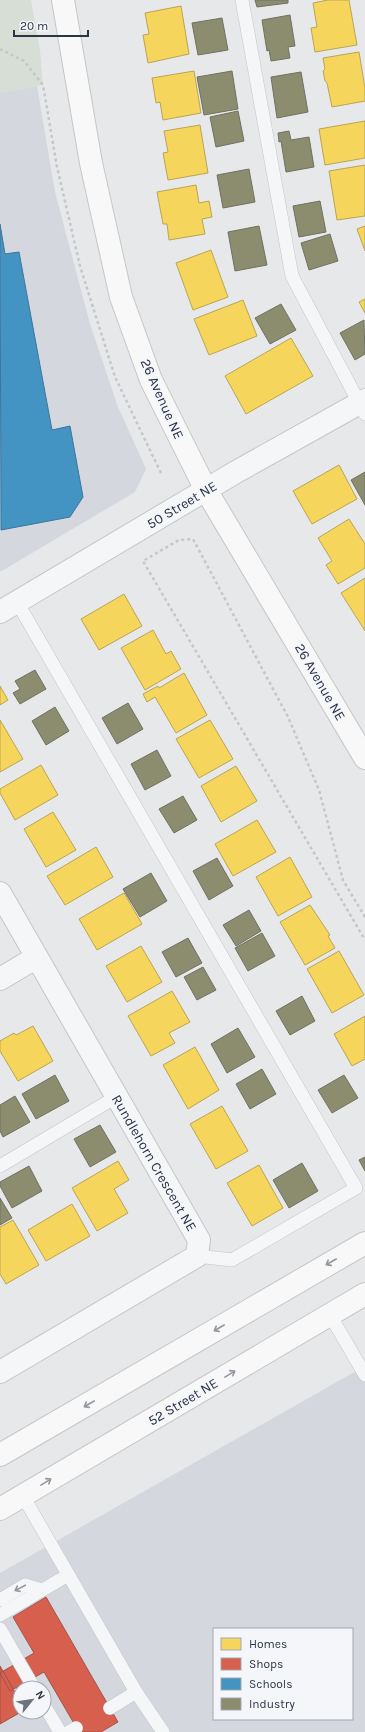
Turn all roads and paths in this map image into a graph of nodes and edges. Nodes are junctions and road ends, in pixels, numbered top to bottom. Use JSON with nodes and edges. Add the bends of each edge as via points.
{"nodes":[{"id":1,"x":63,"y":0,"type":"edge"},
{"id":2,"x":242,"y":0,"type":"edge"},
{"id":3,"x":0,"y":49,"type":"edge"},
{"id":4,"x":363,"y":405,"type":"edge"},
{"id":5,"x":161,"y":473,"type":"dead end"},
{"id":6,"x":206,"y":490,"type":"junction"},
{"id":7,"x":8,"y":607,"type":"edge"},
{"id":8,"x":365,"y":758,"type":"edge"},
{"id":9,"x":0,"y":893,"type":"edge"},
{"id":10,"x":365,"y":917,"type":"edge"},
{"id":11,"x":365,"y":940,"type":"edge"},
{"id":12,"x":37,"y":957,"type":"junction"},
{"id":13,"x":0,"y":978,"type":"edge"},
{"id":14,"x":116,"y":1097,"type":"junction"},
{"id":15,"x":0,"y":1166,"type":"edge"},
{"id":16,"x":365,"y":1243,"type":"edge"},
{"id":17,"x":197,"y":1256,"type":"junction"},
{"id":18,"x":365,"y":1294,"type":"edge"},
{"id":19,"x":330,"y":1315,"type":"junction"},
{"id":20,"x":0,"y":1372,"type":"edge"},
{"id":21,"x":365,"y":1375,"type":"edge"},
{"id":22,"x":0,"y":1455,"type":"edge"},
{"id":23,"x":22,"y":1496,"type":"junction"},
{"id":24,"x":0,"y":1509,"type":"edge"},
{"id":25,"x":68,"y":1575,"type":"junction"},
{"id":26,"x":42,"y":1590,"type":"junction"},
{"id":27,"x":0,"y":1600,"type":"edge"},
{"id":28,"x":0,"y":1615,"type":"edge"},
{"id":29,"x":0,"y":1629,"type":"edge"},
{"id":30,"x":29,"y":1680,"type":"edge"},
{"id":31,"x":136,"y":1692,"type":"junction"},
{"id":32,"x":110,"y":1708,"type":"dead end"},
{"id":33,"x":52,"y":1718,"type":"edge"},
{"id":34,"x":161,"y":1731,"type":"edge"},
{"id":35,"x":60,"y":1732,"type":"edge"}],
"edges":[{"from":1,"to":6,"type":"main road","name":"26 Avenue NE","via":[[91,163],[121,297],[151,380]]},
{"from":2,"to":4,"type":"lane","via":[[292,276]]},
{"from":3,"to":5,"type":"path","via":[[24,61],[43,85],[57,167],[80,266],[115,377]]},
{"from":4,"to":6,"type":"street","name":"50 Street NE"},
{"from":6,"to":7,"type":"street","name":"50 Street NE"},
{"from":6,"to":8,"type":"main road","name":"26 Avenue NE"},
{"from":7,"to":17,"type":"lane","via":[[356,1188],[232,1260]]},
{"from":9,"to":12,"type":"street","name":"Rundlehorn Crescent NE"},
{"from":10,"to":11,"type":"path","via":[[343,880],[319,790],[288,717],[193,539],[179,540],[143,561]]},
{"from":12,"to":13,"type":"street"},
{"from":12,"to":14,"type":"street","name":"Rundlehorn Crescent NE"},
{"from":14,"to":15,"type":"lane"},
{"from":14,"to":17,"type":"street","name":"Rundlehorn Crescent NE","via":[[199,1240]]},
{"from":16,"to":22,"type":"main road","one_way":true},
{"from":17,"to":20,"type":"street"},
{"from":18,"to":19,"type":"main road","name":"52 Street NE"},
{"from":19,"to":21,"type":"lane"},
{"from":23,"to":19,"type":"main road","name":"52 Street NE","one_way":true},
{"from":23,"to":24,"type":"main road","name":"52 Street NE"},
{"from":23,"to":25,"type":"lane"},
{"from":25,"to":26,"type":"lane"},
{"from":25,"to":31,"type":"lane"},
{"from":26,"to":27,"type":"lane","one_way":true,"via":[[25,1585]]},
{"from":26,"to":28,"type":"lane"},
{"from":29,"to":30,"type":"lane"},
{"from":31,"to":32,"type":"lane"},
{"from":31,"to":34,"type":"lane"},
{"from":33,"to":35,"type":"lane"}]}
